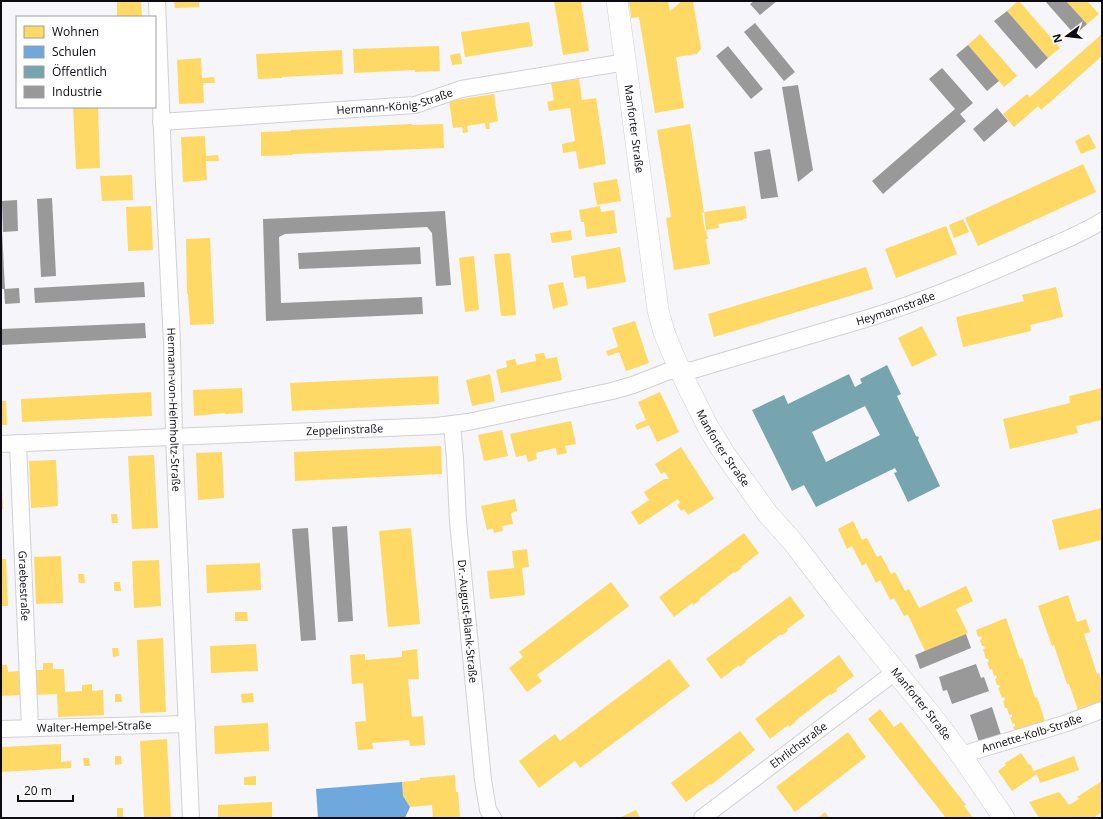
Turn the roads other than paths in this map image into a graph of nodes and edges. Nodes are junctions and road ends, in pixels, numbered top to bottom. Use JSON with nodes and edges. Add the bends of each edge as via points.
{"nodes":[{"id":1,"x":157,"y":1,"type":"edge"},
{"id":2,"x":617,"y":1,"type":"edge"},
{"id":3,"x":626,"y":62,"type":"junction"},
{"id":4,"x":162,"y":122,"type":"junction"},
{"id":5,"x":1102,"y":221,"type":"edge"},
{"id":6,"x":681,"y":371,"type":"junction"},
{"id":7,"x":452,"y":424,"type":"junction"},
{"id":8,"x":174,"y":437,"type":"junction"},
{"id":9,"x":18,"y":443,"type":"junction"},
{"id":10,"x":1,"y":444,"type":"edge"},
{"id":11,"x":896,"y":672,"type":"junction"},
{"id":12,"x":1102,"y":710,"type":"edge"},
{"id":13,"x":187,"y":724,"type":"junction"},
{"id":14,"x":30,"y":728,"type":"junction"},
{"id":15,"x":1,"y":729,"type":"edge"},
{"id":16,"x":961,"y":755,"type":"junction"},
{"id":17,"x":191,"y":818,"type":"edge"},
{"id":18,"x":493,"y":818,"type":"edge"},
{"id":19,"x":702,"y":818,"type":"edge"},
{"id":20,"x":1004,"y":818,"type":"edge"}],
"edges":[{"from":1,"to":4,"type":"street","name":"Hermann-von-Helmholtz-Straße"},
{"from":2,"to":3,"type":"street","name":"Manforter Straße"},
{"from":3,"to":4,"type":"street","name":"Hermann-König-Straße","via":[[461,89],[415,105]]},
{"from":3,"to":6,"type":"street","name":"Manforter Straße","via":[[658,310],[664,332]]},
{"from":4,"to":8,"type":"street","name":"Hermann-von-Helmholtz-Straße"},
{"from":5,"to":6,"type":"street","name":"Heymannstraße","via":[[1002,268],[900,308],[704,368]]},
{"from":6,"to":7,"type":"street","name":"Zeppelinstraße","via":[[669,372],[612,391]]},
{"from":6,"to":11,"type":"street","name":"Manforter Straße","via":[[700,412],[724,453],[767,513]]},
{"from":7,"to":8,"type":"street","name":"Zeppelinstraße"},
{"from":7,"to":18,"type":"street","name":"Dr.-August-Blank-Straße","via":[[458,522],[484,790],[488,810]]},
{"from":8,"to":9,"type":"street","name":"Zeppelinstraße"},
{"from":8,"to":13,"type":"street","name":"Hermann-von-Helmholtz-Straße"},
{"from":9,"to":10,"type":"street","name":"Zeppelinstraße"},
{"from":9,"to":14,"type":"street","name":"Graebestraße"},
{"from":11,"to":16,"type":"street","name":"Manforter Straße"},
{"from":11,"to":19,"type":"street","name":"Ehrlichstraße"},
{"from":12,"to":16,"type":"street","name":"Annette-Kolb-Straße"},
{"from":13,"to":14,"type":"street","name":"Walter-Hempel-Straße"},
{"from":13,"to":17,"type":"street","name":"Hermann-von-Helmholtz-Straße"},
{"from":14,"to":15,"type":"street","name":"Walter-Hempel-Straße"},
{"from":16,"to":20,"type":"street","name":"Manforter Straße"}]}
